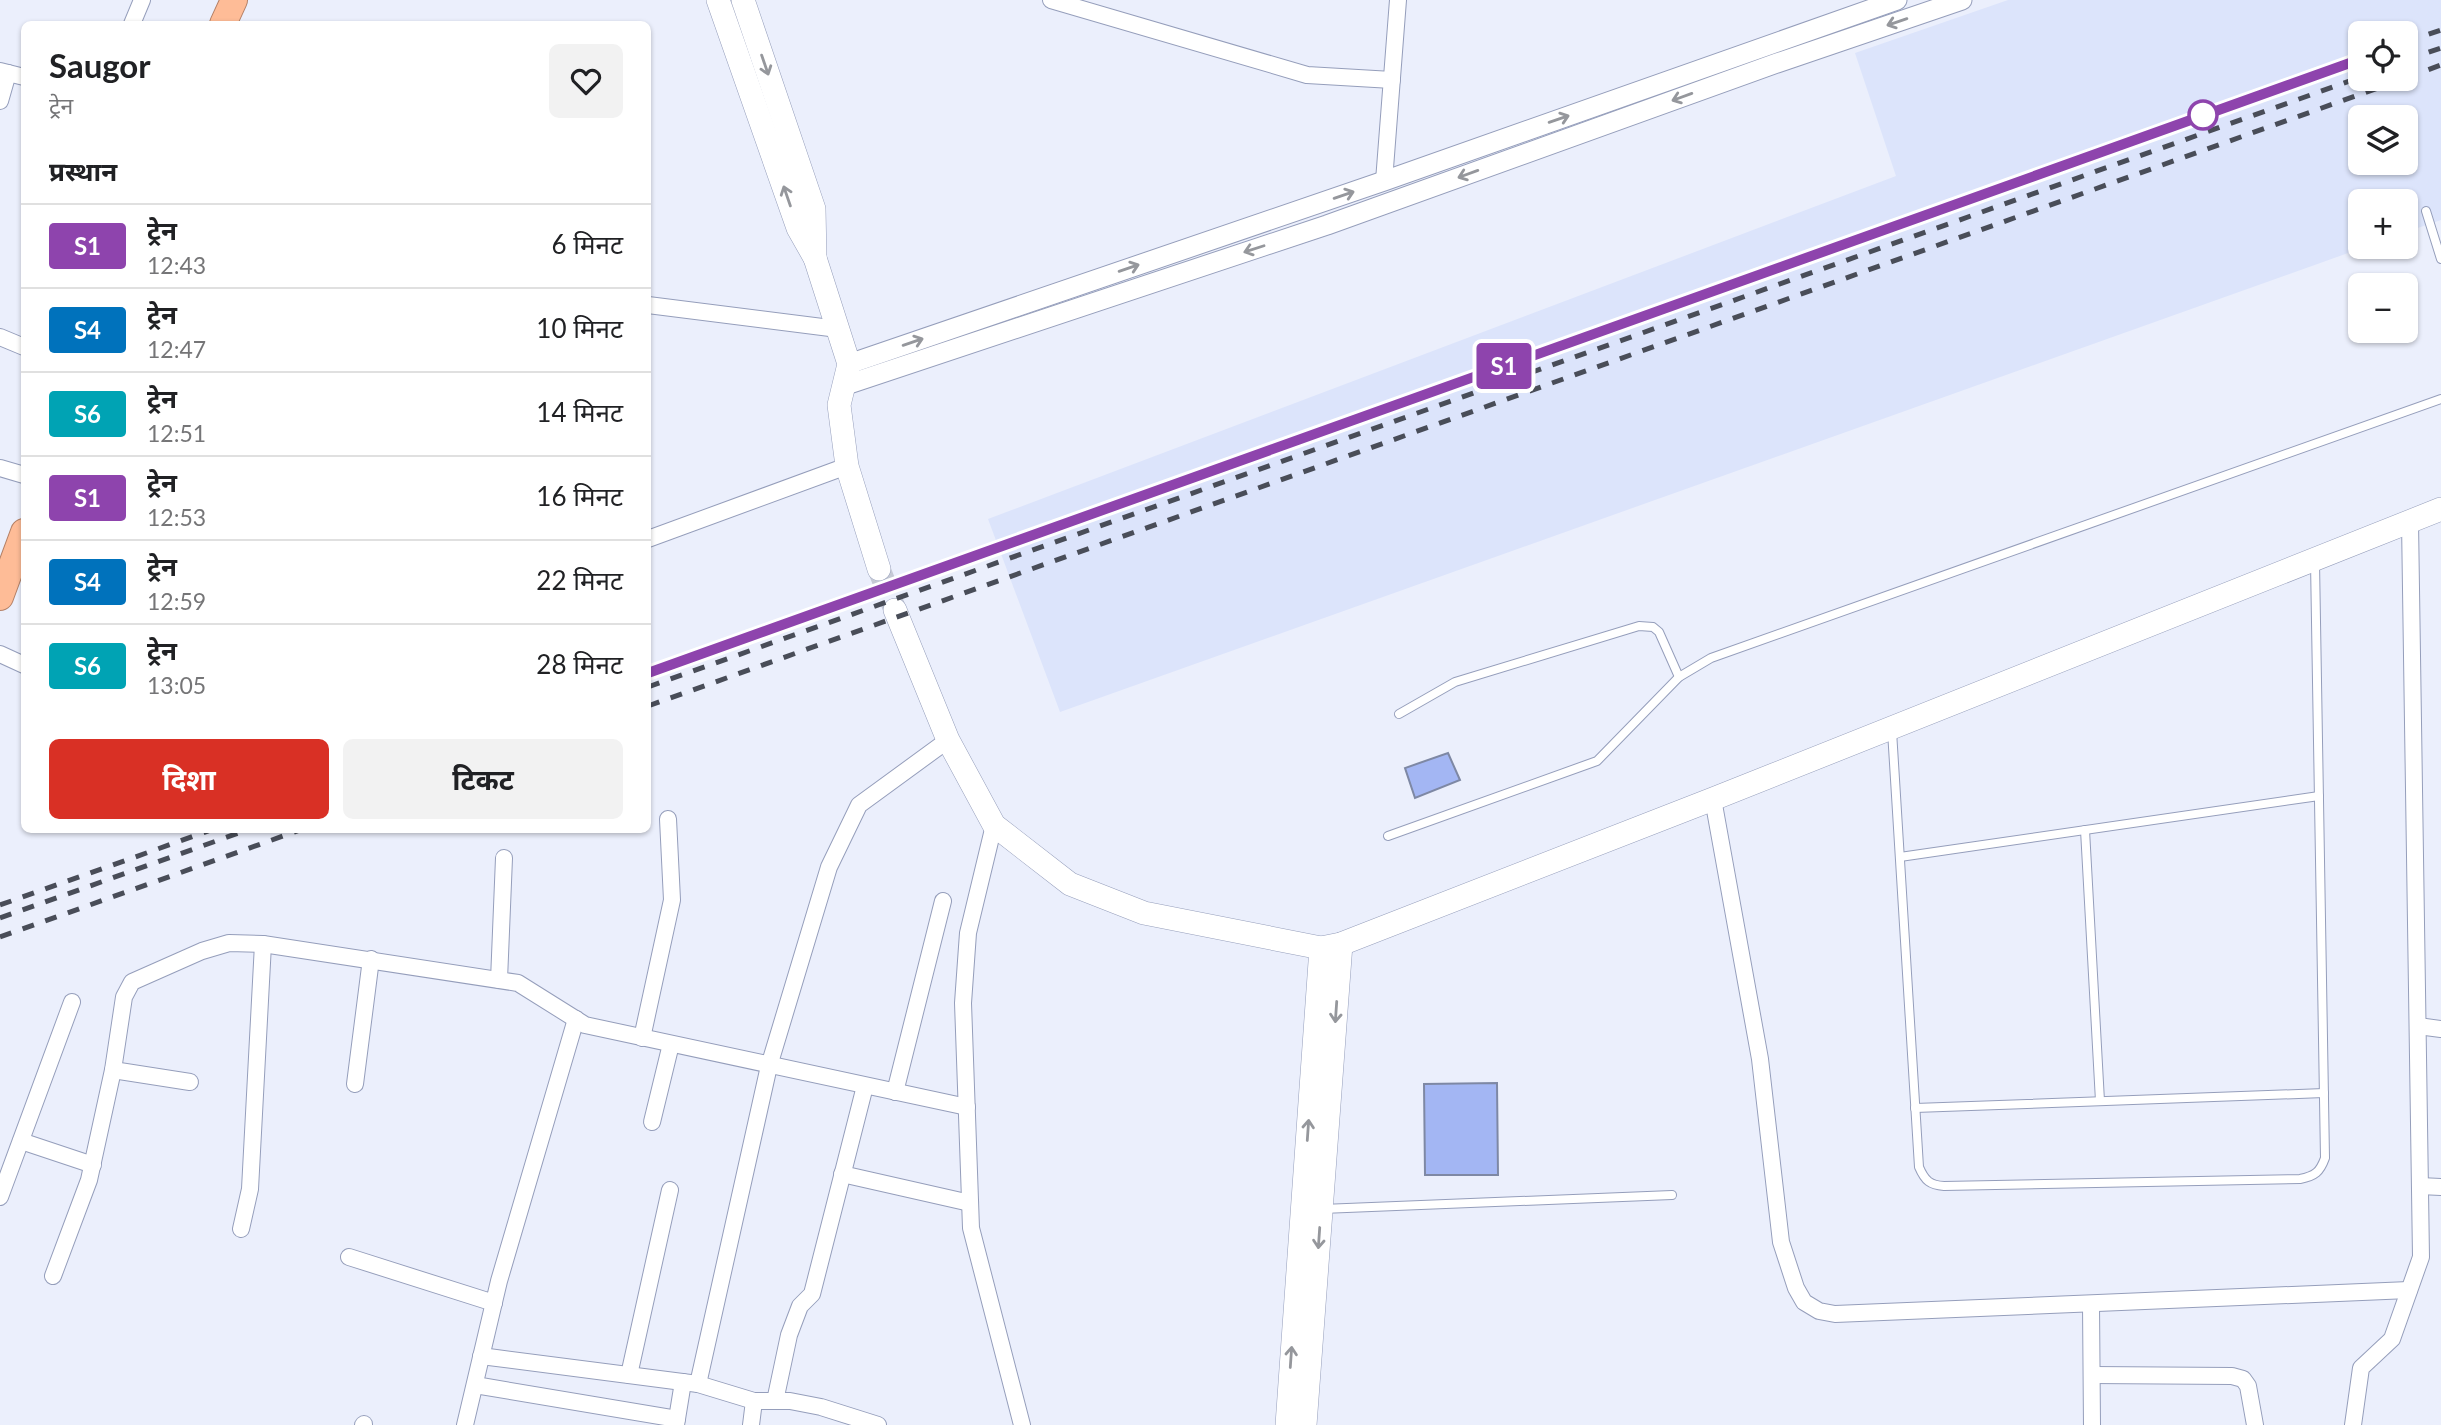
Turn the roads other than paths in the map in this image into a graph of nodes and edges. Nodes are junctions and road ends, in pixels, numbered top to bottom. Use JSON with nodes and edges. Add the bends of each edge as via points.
{"nodes":[{"id":1,"x":142,"y":0,"type":"edge"},
{"id":2,"x":234,"y":0,"type":"edge"},
{"id":3,"x":718,"y":0,"type":"edge"},
{"id":4,"x":743,"y":0,"type":"edge"},
{"id":5,"x":1051,"y":0,"type":"edge"},
{"id":6,"x":1398,"y":0,"type":"edge"},
{"id":7,"x":1897,"y":0,"type":"edge"},
{"id":8,"x":1962,"y":0,"type":"edge"},
{"id":9,"x":133,"y":21,"type":"edge"},
{"id":10,"x":224,"y":21,"type":"edge"},
{"id":11,"x":4,"y":72,"type":"edge"},
{"id":12,"x":21,"y":76,"type":"edge"},
{"id":13,"x":1392,"y":80,"type":"junction"},
{"id":14,"x":0,"y":101,"type":"edge"},
{"id":15,"x":1384,"y":181,"type":"junction"},
{"id":16,"x":2426,"y":211,"type":"dead end"},
{"id":17,"x":815,"y":258,"type":"junction"},
{"id":18,"x":2441,"y":259,"type":"edge"},
{"id":19,"x":651,"y":305,"type":"edge"},
{"id":20,"x":838,"y":328,"type":"junction"},
{"id":21,"x":0,"y":337,"type":"edge"},
{"id":22,"x":21,"y":346,"type":"edge"},
{"id":23,"x":849,"y":364,"type":"junction"},
{"id":24,"x":843,"y":386,"type":"junction"},
{"id":25,"x":2441,"y":399,"type":"edge"},
{"id":26,"x":847,"y":466,"type":"junction"},
{"id":27,"x":0,"y":468,"type":"edge"},
{"id":28,"x":21,"y":474,"type":"edge"},
{"id":29,"x":2441,"y":509,"type":"edge"},
{"id":30,"x":2410,"y":522,"type":"junction"},
{"id":31,"x":651,"y":538,"type":"edge"},
{"id":32,"x":21,"y":539,"type":"edge"},
{"id":33,"x":2315,"y":559,"type":"junction"},
{"id":34,"x":879,"y":569,"type":"tunnel mouth"},
{"id":35,"x":0,"y":597,"type":"edge"},
{"id":36,"x":895,"y":610,"type":"tunnel mouth"},
{"id":37,"x":0,"y":654,"type":"edge"},
{"id":38,"x":21,"y":664,"type":"edge"},
{"id":39,"x":1679,"y":677,"type":"junction"},
{"id":40,"x":1399,"y":714,"type":"dead end"},
{"id":41,"x":1892,"y":728,"type":"junction"},
{"id":42,"x":948,"y":740,"type":"junction"},
{"id":43,"x":2319,"y":796,"type":"junction"},
{"id":44,"x":1713,"y":799,"type":"junction"},
{"id":45,"x":668,"y":819,"type":"dead end"},
{"id":46,"x":994,"y":825,"type":"junction"},
{"id":47,"x":2085,"y":830,"type":"junction"},
{"id":48,"x":1388,"y":836,"type":"dead end"},
{"id":49,"x":1900,"y":857,"type":"junction"},
{"id":50,"x":505,"y":858,"type":"dead end"},
{"id":51,"x":943,"y":901,"type":"dead end"},
{"id":52,"x":263,"y":944,"type":"junction"},
{"id":53,"x":1331,"y":946,"type":"junction"},
{"id":54,"x":371,"y":959,"type":"junction"},
{"id":55,"x":499,"y":980,"type":"junction"},
{"id":56,"x":72,"y":1002,"type":"dead end"},
{"id":57,"x":576,"y":1019,"type":"junction"},
{"id":58,"x":2418,"y":1026,"type":"junction"},
{"id":59,"x":2441,"y":1029,"type":"edge"},
{"id":60,"x":642,"y":1038,"type":"junction"},
{"id":61,"x":671,"y":1044,"type":"junction"},
{"id":62,"x":769,"y":1066,"type":"junction"},
{"id":63,"x":113,"y":1070,"type":"junction"},
{"id":64,"x":190,"y":1082,"type":"dead end"},
{"id":65,"x":355,"y":1084,"type":"dead end"},
{"id":66,"x":865,"y":1086,"type":"junction"},
{"id":67,"x":895,"y":1092,"type":"junction"},
{"id":68,"x":2324,"y":1093,"type":"junction"},
{"id":69,"x":2100,"y":1101,"type":"junction"},
{"id":70,"x":967,"y":1107,"type":"junction"},
{"id":71,"x":1915,"y":1108,"type":"junction"},
{"id":72,"x":652,"y":1122,"type":"dead end"},
{"id":73,"x":21,"y":1141,"type":"junction"},
{"id":74,"x":93,"y":1165,"type":"junction"},
{"id":75,"x":842,"y":1174,"type":"junction"},
{"id":76,"x":2420,"y":1186,"type":"junction"},
{"id":77,"x":2441,"y":1187,"type":"edge"},
{"id":78,"x":670,"y":1190,"type":"dead end"},
{"id":79,"x":1672,"y":1195,"type":"dead end"},
{"id":80,"x":0,"y":1197,"type":"edge"},
{"id":81,"x":970,"y":1203,"type":"junction"},
{"id":82,"x":1321,"y":1209,"type":"junction"},
{"id":83,"x":241,"y":1229,"type":"dead end"},
{"id":84,"x":349,"y":1257,"type":"dead end"},
{"id":85,"x":53,"y":1276,"type":"dead end"},
{"id":86,"x":2409,"y":1290,"type":"junction"},
{"id":87,"x":494,"y":1303,"type":"junction"},
{"id":88,"x":2091,"y":1305,"type":"junction"},
{"id":89,"x":481,"y":1356,"type":"junction"},
{"id":90,"x":629,"y":1376,"type":"junction"},
{"id":91,"x":2092,"y":1376,"type":"junction"},
{"id":92,"x":691,"y":1383,"type":"junction"},
{"id":93,"x":475,"y":1385,"type":"junction"},
{"id":94,"x":754,"y":1401,"type":"junction"},
{"id":95,"x":775,"y":1401,"type":"junction"},
{"id":96,"x":676,"y":1422,"type":"edge"},
{"id":97,"x":465,"y":1425,"type":"edge"},
{"id":98,"x":751,"y":1425,"type":"edge"},
{"id":99,"x":878,"y":1425,"type":"edge"},
{"id":100,"x":1022,"y":1425,"type":"edge"},
{"id":101,"x":1287,"y":1425,"type":"edge"},
{"id":102,"x":1305,"y":1425,"type":"edge"},
{"id":103,"x":2092,"y":1425,"type":"edge"},
{"id":104,"x":2255,"y":1425,"type":"edge"},
{"id":105,"x":2353,"y":1425,"type":"edge"}],
"edges":[{"from":1,"to":9,"type":"street"},
{"from":2,"to":10,"type":"highway"},
{"from":17,"to":3,"type":"main road","one_way":true,"via":[[798,228]]},
{"from":4,"to":17,"type":"main road","one_way":true,"via":[[814,209]]},
{"from":5,"to":13,"type":"street","via":[[1307,75]]},
{"from":6,"to":13,"type":"street"},
{"from":15,"to":7,"type":"street","one_way":true},
{"from":8,"to":24,"type":"street","one_way":true,"via":[[1327,225]]},
{"from":11,"to":12,"type":"street"},
{"from":11,"to":14,"type":"street"},
{"from":13,"to":15,"type":"street"},
{"from":23,"to":15,"type":"street","one_way":true},
{"from":16,"to":18,"type":"lane"},
{"from":17,"to":20,"type":"main road"},
{"from":19,"to":20,"type":"street"},
{"from":20,"to":23,"type":"main road"},
{"from":21,"to":22,"type":"street"},
{"from":23,"to":24,"type":"main road"},
{"from":24,"to":26,"type":"main road","via":[[839,405]]},
{"from":25,"to":39,"type":"lane","via":[[1711,658]]},
{"from":26,"to":31,"type":"street"},
{"from":26,"to":34,"type":"main road"},
{"from":27,"to":28,"type":"street"},
{"from":29,"to":30,"type":"main road"},
{"from":30,"to":33,"type":"main road"},
{"from":30,"to":58,"type":"street"},
{"from":32,"to":35,"type":"highway"},
{"from":33,"to":41,"type":"main road"},
{"from":33,"to":43,"type":"lane"},
{"from":36,"to":42,"type":"main road"},
{"from":37,"to":38,"type":"street"},
{"from":39,"to":40,"type":"lane","via":[[1659,632],[1639,625],[1455,682]]},
{"from":39,"to":48,"type":"lane","via":[[1597,761]]},
{"from":41,"to":44,"type":"main road"},
{"from":41,"to":49,"type":"lane"},
{"from":42,"to":46,"type":"main road"},
{"from":42,"to":62,"type":"street","via":[[859,805],[829,867]]},
{"from":43,"to":47,"type":"lane"},
{"from":43,"to":68,"type":"lane"},
{"from":44,"to":53,"type":"main road"},
{"from":44,"to":88,"type":"street","via":[[1760,1059],[1781,1242],[1804,1302],[1835,1314]]},
{"from":45,"to":60,"type":"street","via":[[672,900]]},
{"from":46,"to":53,"type":"main road","via":[[1070,884],[1143,913]]},
{"from":46,"to":70,"type":"street","via":[[968,933],[964,1003]]},
{"from":47,"to":49,"type":"lane"},
{"from":47,"to":69,"type":"lane"},
{"from":49,"to":71,"type":"lane"},
{"from":50,"to":55,"type":"street"},
{"from":51,"to":67,"type":"street"},
{"from":52,"to":54,"type":"street"},
{"from":52,"to":63,"type":"street","via":[[229,943],[132,982],[124,997]]},
{"from":52,"to":83,"type":"street","via":[[250,1189]]},
{"from":53,"to":82,"type":"main road","one_way":true},
{"from":101,"to":53,"type":"main road","one_way":true},
{"from":54,"to":55,"type":"street"},
{"from":54,"to":65,"type":"street"},
{"from":55,"to":57,"type":"street","via":[[518,983]]},
{"from":56,"to":73,"type":"street"},
{"from":57,"to":60,"type":"street"},
{"from":57,"to":87,"type":"street"},
{"from":58,"to":59,"type":"street"},
{"from":58,"to":76,"type":"street"},
{"from":60,"to":61,"type":"street"},
{"from":61,"to":62,"type":"street"},
{"from":61,"to":72,"type":"street"},
{"from":62,"to":66,"type":"street"},
{"from":62,"to":92,"type":"street"},
{"from":63,"to":64,"type":"street"},
{"from":63,"to":74,"type":"street"},
{"from":66,"to":67,"type":"street"},
{"from":66,"to":75,"type":"street"},
{"from":67,"to":70,"type":"street"},
{"from":68,"to":69,"type":"lane"},
{"from":68,"to":71,"type":"lane","via":[[2322,1169],[2300,1179],[1934,1185],[1924,1179],[1919,1167]]},
{"from":69,"to":71,"type":"lane"},
{"from":70,"to":81,"type":"street"},
{"from":73,"to":74,"type":"street"},
{"from":73,"to":80,"type":"street"},
{"from":74,"to":85,"type":"street"},
{"from":75,"to":81,"type":"street"},
{"from":75,"to":95,"type":"street","via":[[812,1294],[800,1306],[789,1335]]},
{"from":76,"to":77,"type":"street"},
{"from":76,"to":86,"type":"street","via":[[2421,1257]]},
{"from":78,"to":90,"type":"street"},
{"from":79,"to":82,"type":"lane"},
{"from":81,"to":100,"type":"street","via":[[976,1251]]},
{"from":82,"to":102,"type":"main road","one_way":true},
{"from":84,"to":87,"type":"street"},
{"from":86,"to":88,"type":"street"},
{"from":86,"to":105,"type":"street","via":[[2392,1339],[2361,1368]]},
{"from":87,"to":89,"type":"street"},
{"from":88,"to":91,"type":"street"},
{"from":89,"to":90,"type":"street"},
{"from":89,"to":93,"type":"street"},
{"from":90,"to":92,"type":"street"},
{"from":91,"to":103,"type":"street"},
{"from":91,"to":104,"type":"street","via":[[2232,1376],[2248,1386]]},
{"from":92,"to":94,"type":"street"},
{"from":92,"to":96,"type":"street"},
{"from":93,"to":96,"type":"street"},
{"from":93,"to":97,"type":"street"},
{"from":94,"to":95,"type":"street"},
{"from":94,"to":98,"type":"street"},
{"from":95,"to":99,"type":"street","via":[[821,1407]]}]}
